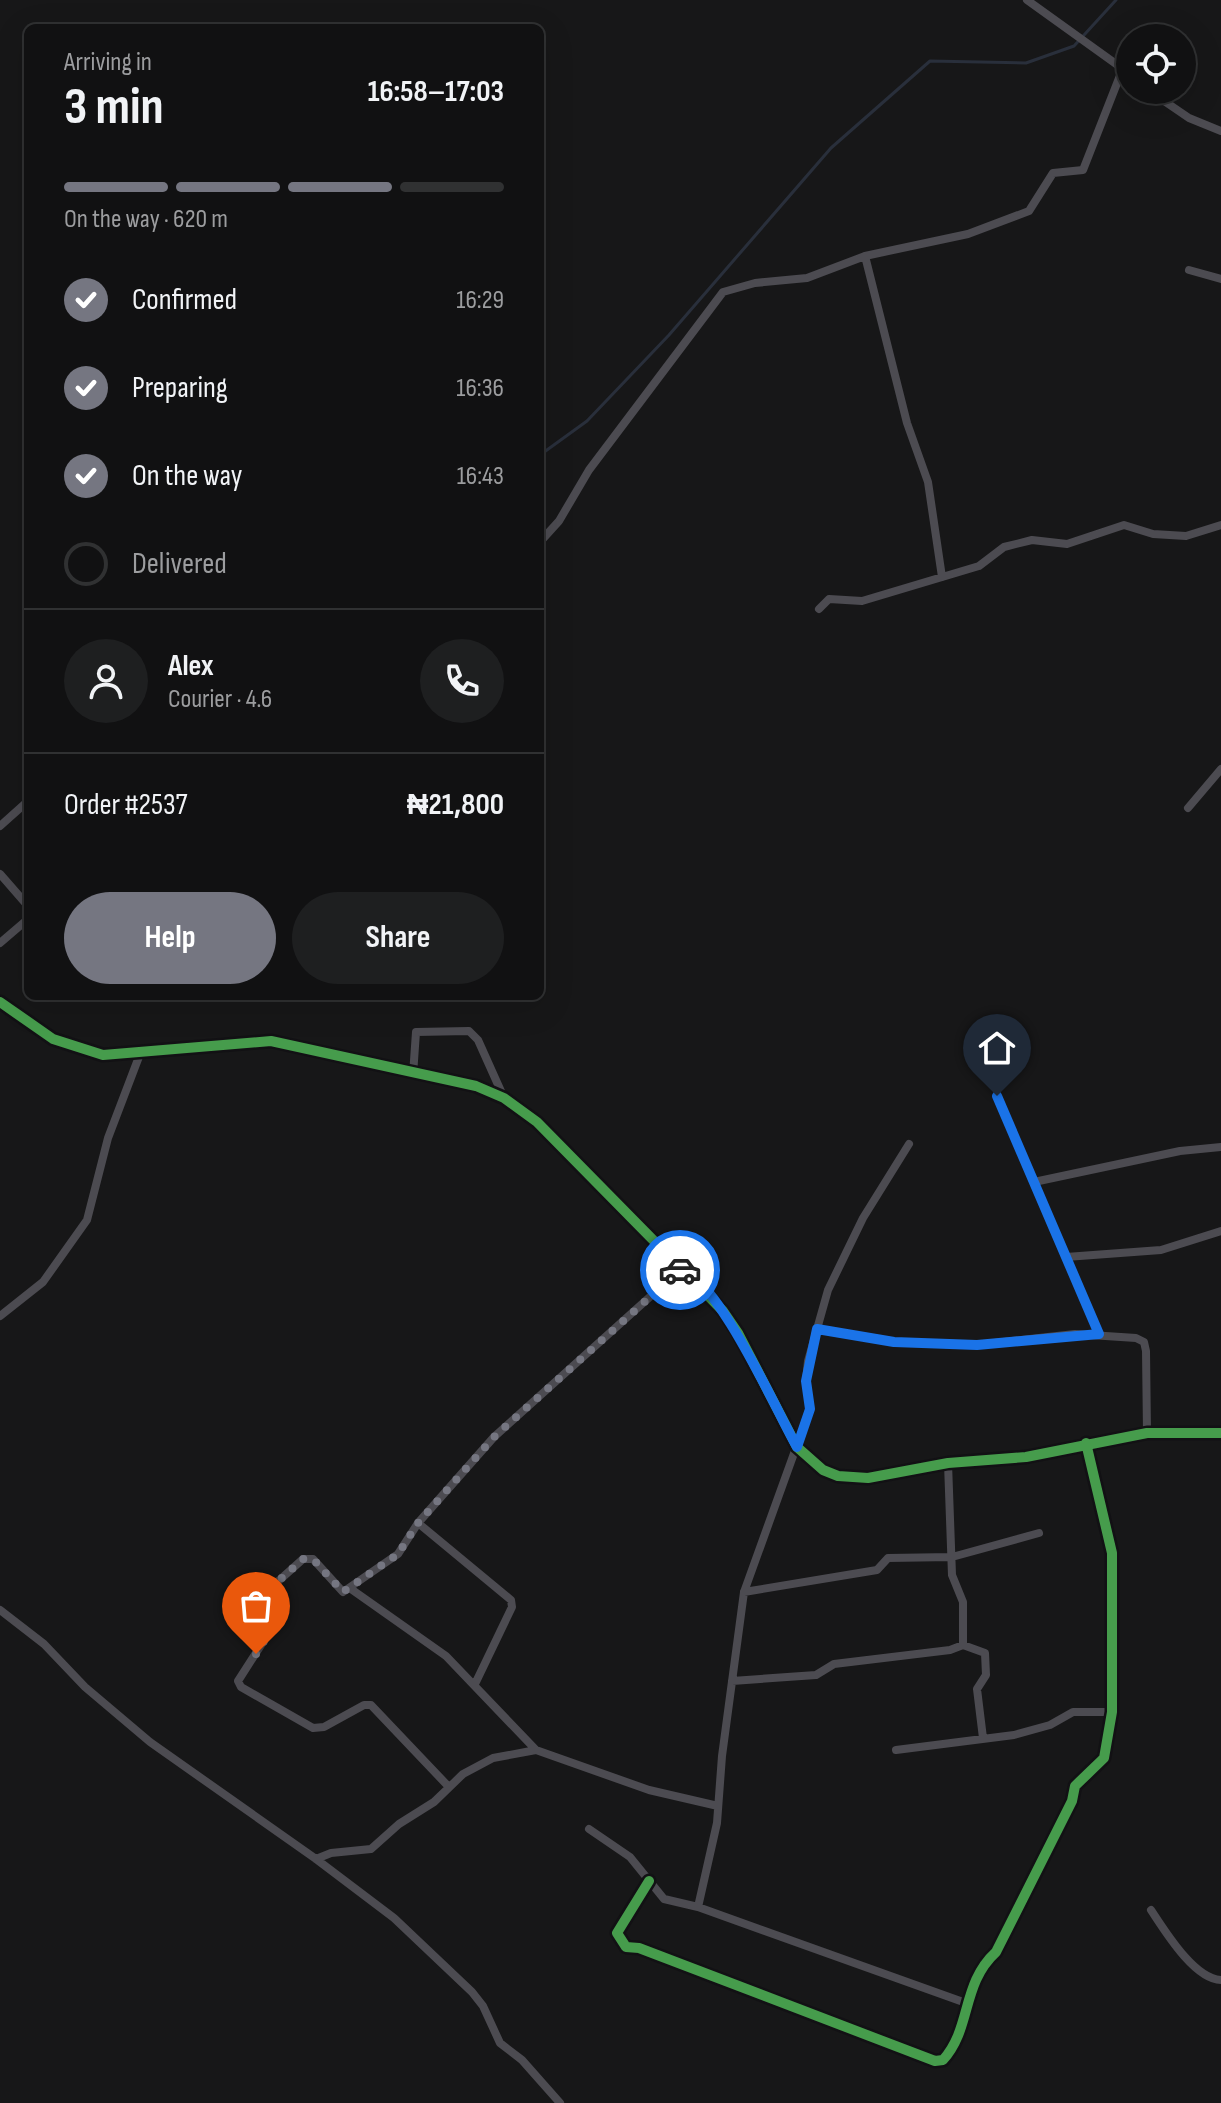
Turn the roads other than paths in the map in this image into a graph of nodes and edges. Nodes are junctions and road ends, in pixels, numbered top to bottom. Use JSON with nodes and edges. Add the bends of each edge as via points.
{"nodes":[{"id":1,"x":1027,"y":0,"type":"edge"},
{"id":2,"x":1116,"y":64,"type":"edge"},
{"id":3,"x":1116,"y":94,"type":"edge"},
{"id":4,"x":1168,"y":104,"type":"edge"},
{"id":5,"x":1221,"y":131,"type":"edge"},
{"id":6,"x":865,"y":256,"type":"junction"},
{"id":7,"x":1189,"y":270,"type":"dead end"},
{"id":8,"x":1221,"y":279,"type":"edge"},
{"id":9,"x":1221,"y":525,"type":"edge"},
{"id":10,"x":544,"y":538,"type":"edge"},
{"id":11,"x":942,"y":577,"type":"junction"},
{"id":12,"x":819,"y":609,"type":"dead end"},
{"id":13,"x":1221,"y":769,"type":"edge"},
{"id":14,"x":24,"y":805,"type":"edge"},
{"id":15,"x":1188,"y":808,"type":"dead end"},
{"id":16,"x":0,"y":826,"type":"edge"},
{"id":17,"x":0,"y":874,"type":"edge"},
{"id":18,"x":24,"y":901,"type":"edge"},
{"id":19,"x":24,"y":922,"type":"edge"},
{"id":20,"x":0,"y":943,"type":"edge"},
{"id":21,"x":0,"y":1002,"type":"edge"},
{"id":22,"x":140,"y":1054,"type":"junction"},
{"id":23,"x":413,"y":1075,"type":"junction"},
{"id":24,"x":997,"y":1096,"type":"dead end"},
{"id":25,"x":504,"y":1098,"type":"junction"},
{"id":26,"x":909,"y":1144,"type":"dead end"},
{"id":27,"x":1221,"y":1147,"type":"edge"},
{"id":28,"x":1034,"y":1182,"type":"junction"},
{"id":29,"x":1221,"y":1231,"type":"edge"},
{"id":30,"x":1066,"y":1257,"type":"junction"},
{"id":31,"x":682,"y":1268,"type":"junction"},
{"id":32,"x":0,"y":1316,"type":"edge"},
{"id":33,"x":817,"y":1329,"type":"junction"},
{"id":34,"x":1099,"y":1334,"type":"junction"},
{"id":35,"x":1147,"y":1433,"type":"junction"},
{"id":36,"x":1221,"y":1433,"type":"edge"},
{"id":37,"x":1086,"y":1443,"type":"junction"},
{"id":38,"x":797,"y":1447,"type":"junction"},
{"id":39,"x":948,"y":1463,"type":"junction"},
{"id":40,"x":418,"y":1523,"type":"junction"},
{"id":41,"x":1039,"y":1533,"type":"dead end"},
{"id":42,"x":952,"y":1557,"type":"junction"},
{"id":43,"x":351,"y":1589,"type":"junction"},
{"id":44,"x":744,"y":1592,"type":"junction"},
{"id":45,"x":0,"y":1610,"type":"edge"},
{"id":46,"x":963,"y":1645,"type":"junction"},
{"id":47,"x":732,"y":1681,"type":"junction"},
{"id":48,"x":475,"y":1684,"type":"junction"},
{"id":49,"x":1112,"y":1712,"type":"junction"},
{"id":50,"x":983,"y":1738,"type":"junction"},
{"id":51,"x":536,"y":1750,"type":"junction"},
{"id":52,"x":896,"y":1750,"type":"dead end"},
{"id":53,"x":448,"y":1786,"type":"junction"},
{"id":54,"x":718,"y":1806,"type":"junction"},
{"id":55,"x":589,"y":1829,"type":"dead end"},
{"id":56,"x":316,"y":1859,"type":"junction"},
{"id":57,"x":649,"y":1881,"type":"junction"},
{"id":58,"x":698,"y":1907,"type":"junction"},
{"id":59,"x":1151,"y":1910,"type":"dead end"},
{"id":60,"x":1221,"y":1980,"type":"edge"},
{"id":61,"x":966,"y":2003,"type":"junction"},
{"id":62,"x":560,"y":2103,"type":"edge"}],
"edges":[{"from":1,"to":2,"type":"street"},
{"from":3,"to":6,"type":"street","via":[[1083,170],[1053,173],[1029,211],[968,234]]},
{"from":4,"to":5,"type":"street"},
{"from":6,"to":10,"type":"street","via":[[807,278],[734,286],[723,292]]},
{"from":6,"to":11,"type":"street","via":[[907,423],[928,482]]},
{"from":7,"to":8,"type":"street"},
{"from":9,"to":11,"type":"street","via":[[1186,536],[1124,525],[1067,544],[1032,540],[1004,547],[979,566]]},
{"from":11,"to":12,"type":"street","via":[[862,601],[829,599]]},
{"from":13,"to":15,"type":"street"},
{"from":14,"to":16,"type":"street"},
{"from":17,"to":18,"type":"street"},
{"from":19,"to":20,"type":"street"},
{"from":21,"to":22,"type":"street","via":[[53,1039],[83,1052]]},
{"from":22,"to":23,"type":"street","via":[[271,1041]]},
{"from":22,"to":32,"type":"street","via":[[108,1138],[87,1220],[43,1282]]},
{"from":23,"to":25,"type":"street","via":[[476,1086]]},
{"from":23,"to":25,"type":"street","via":[[416,1032],[469,1031]]},
{"from":24,"to":28,"type":"street"},
{"from":25,"to":31,"type":"street","via":[[537,1122]]},
{"from":26,"to":33,"type":"street","via":[[863,1218],[828,1290]]},
{"from":27,"to":28,"type":"street"},
{"from":28,"to":30,"type":"street"},
{"from":29,"to":30,"type":"street","via":[[1161,1250]]},
{"from":30,"to":34,"type":"street"},
{"from":31,"to":38,"type":"street","via":[[738,1333]]},
{"from":31,"to":40,"type":"street","via":[[494,1437]]},
{"from":33,"to":34,"type":"street","via":[[894,1342],[977,1345]]},
{"from":33,"to":38,"type":"street","via":[[806,1381],[810,1409]]},
{"from":34,"to":35,"type":"street","via":[[1144,1342]]},
{"from":35,"to":36,"type":"street"},
{"from":35,"to":37,"type":"street"},
{"from":37,"to":39,"type":"street","via":[[1026,1457]]},
{"from":37,"to":49,"type":"street","via":[[1112,1553]]},
{"from":38,"to":39,"type":"street","via":[[823,1470],[849,1477]]},
{"from":38,"to":44,"type":"street"},
{"from":39,"to":42,"type":"street"},
{"from":40,"to":43,"type":"street","via":[[398,1554]]},
{"from":40,"to":48,"type":"street","via":[[511,1600]]},
{"from":41,"to":42,"type":"street"},
{"from":42,"to":44,"type":"street","via":[[888,1558],[877,1570]]},
{"from":42,"to":46,"type":"street","via":[[952,1575],[963,1602]]},
{"from":43,"to":48,"type":"street","via":[[446,1656]]},
{"from":43,"to":53,"type":"street","via":[[343,1592],[321,1564],[303,1559],[274,1585],[279,1617],[238,1681],[313,1728],[371,1705]]},
{"from":44,"to":47,"type":"street"},
{"from":45,"to":56,"type":"street","via":[[150,1742]]},
{"from":46,"to":47,"type":"street","via":[[834,1664],[816,1675]]},
{"from":46,"to":50,"type":"street","via":[[985,1653],[986,1675],[977,1689]]},
{"from":47,"to":54,"type":"street"},
{"from":48,"to":51,"type":"street"},
{"from":49,"to":50,"type":"street","via":[[1073,1712],[1026,1732]]},
{"from":49,"to":61,"type":"street","via":[[1104,1758],[1075,1786],[1072,1801],[996,1952],[981,1965]]},
{"from":50,"to":52,"type":"street"},
{"from":51,"to":53,"type":"street","via":[[493,1758]]},
{"from":51,"to":54,"type":"street","via":[[649,1790]]},
{"from":53,"to":56,"type":"street","via":[[371,1849]]},
{"from":54,"to":58,"type":"street"},
{"from":55,"to":57,"type":"street","via":[[630,1857]]},
{"from":56,"to":62,"type":"street","via":[[394,1918],[472,1992],[500,2043]]},
{"from":57,"to":58,"type":"street","via":[[664,1899]]},
{"from":57,"to":61,"type":"street","via":[[617,1933],[626,1947],[935,2061],[950,2052]]},
{"from":58,"to":61,"type":"street"},
{"from":59,"to":60,"type":"street","via":[[1198,1969]]}]}
